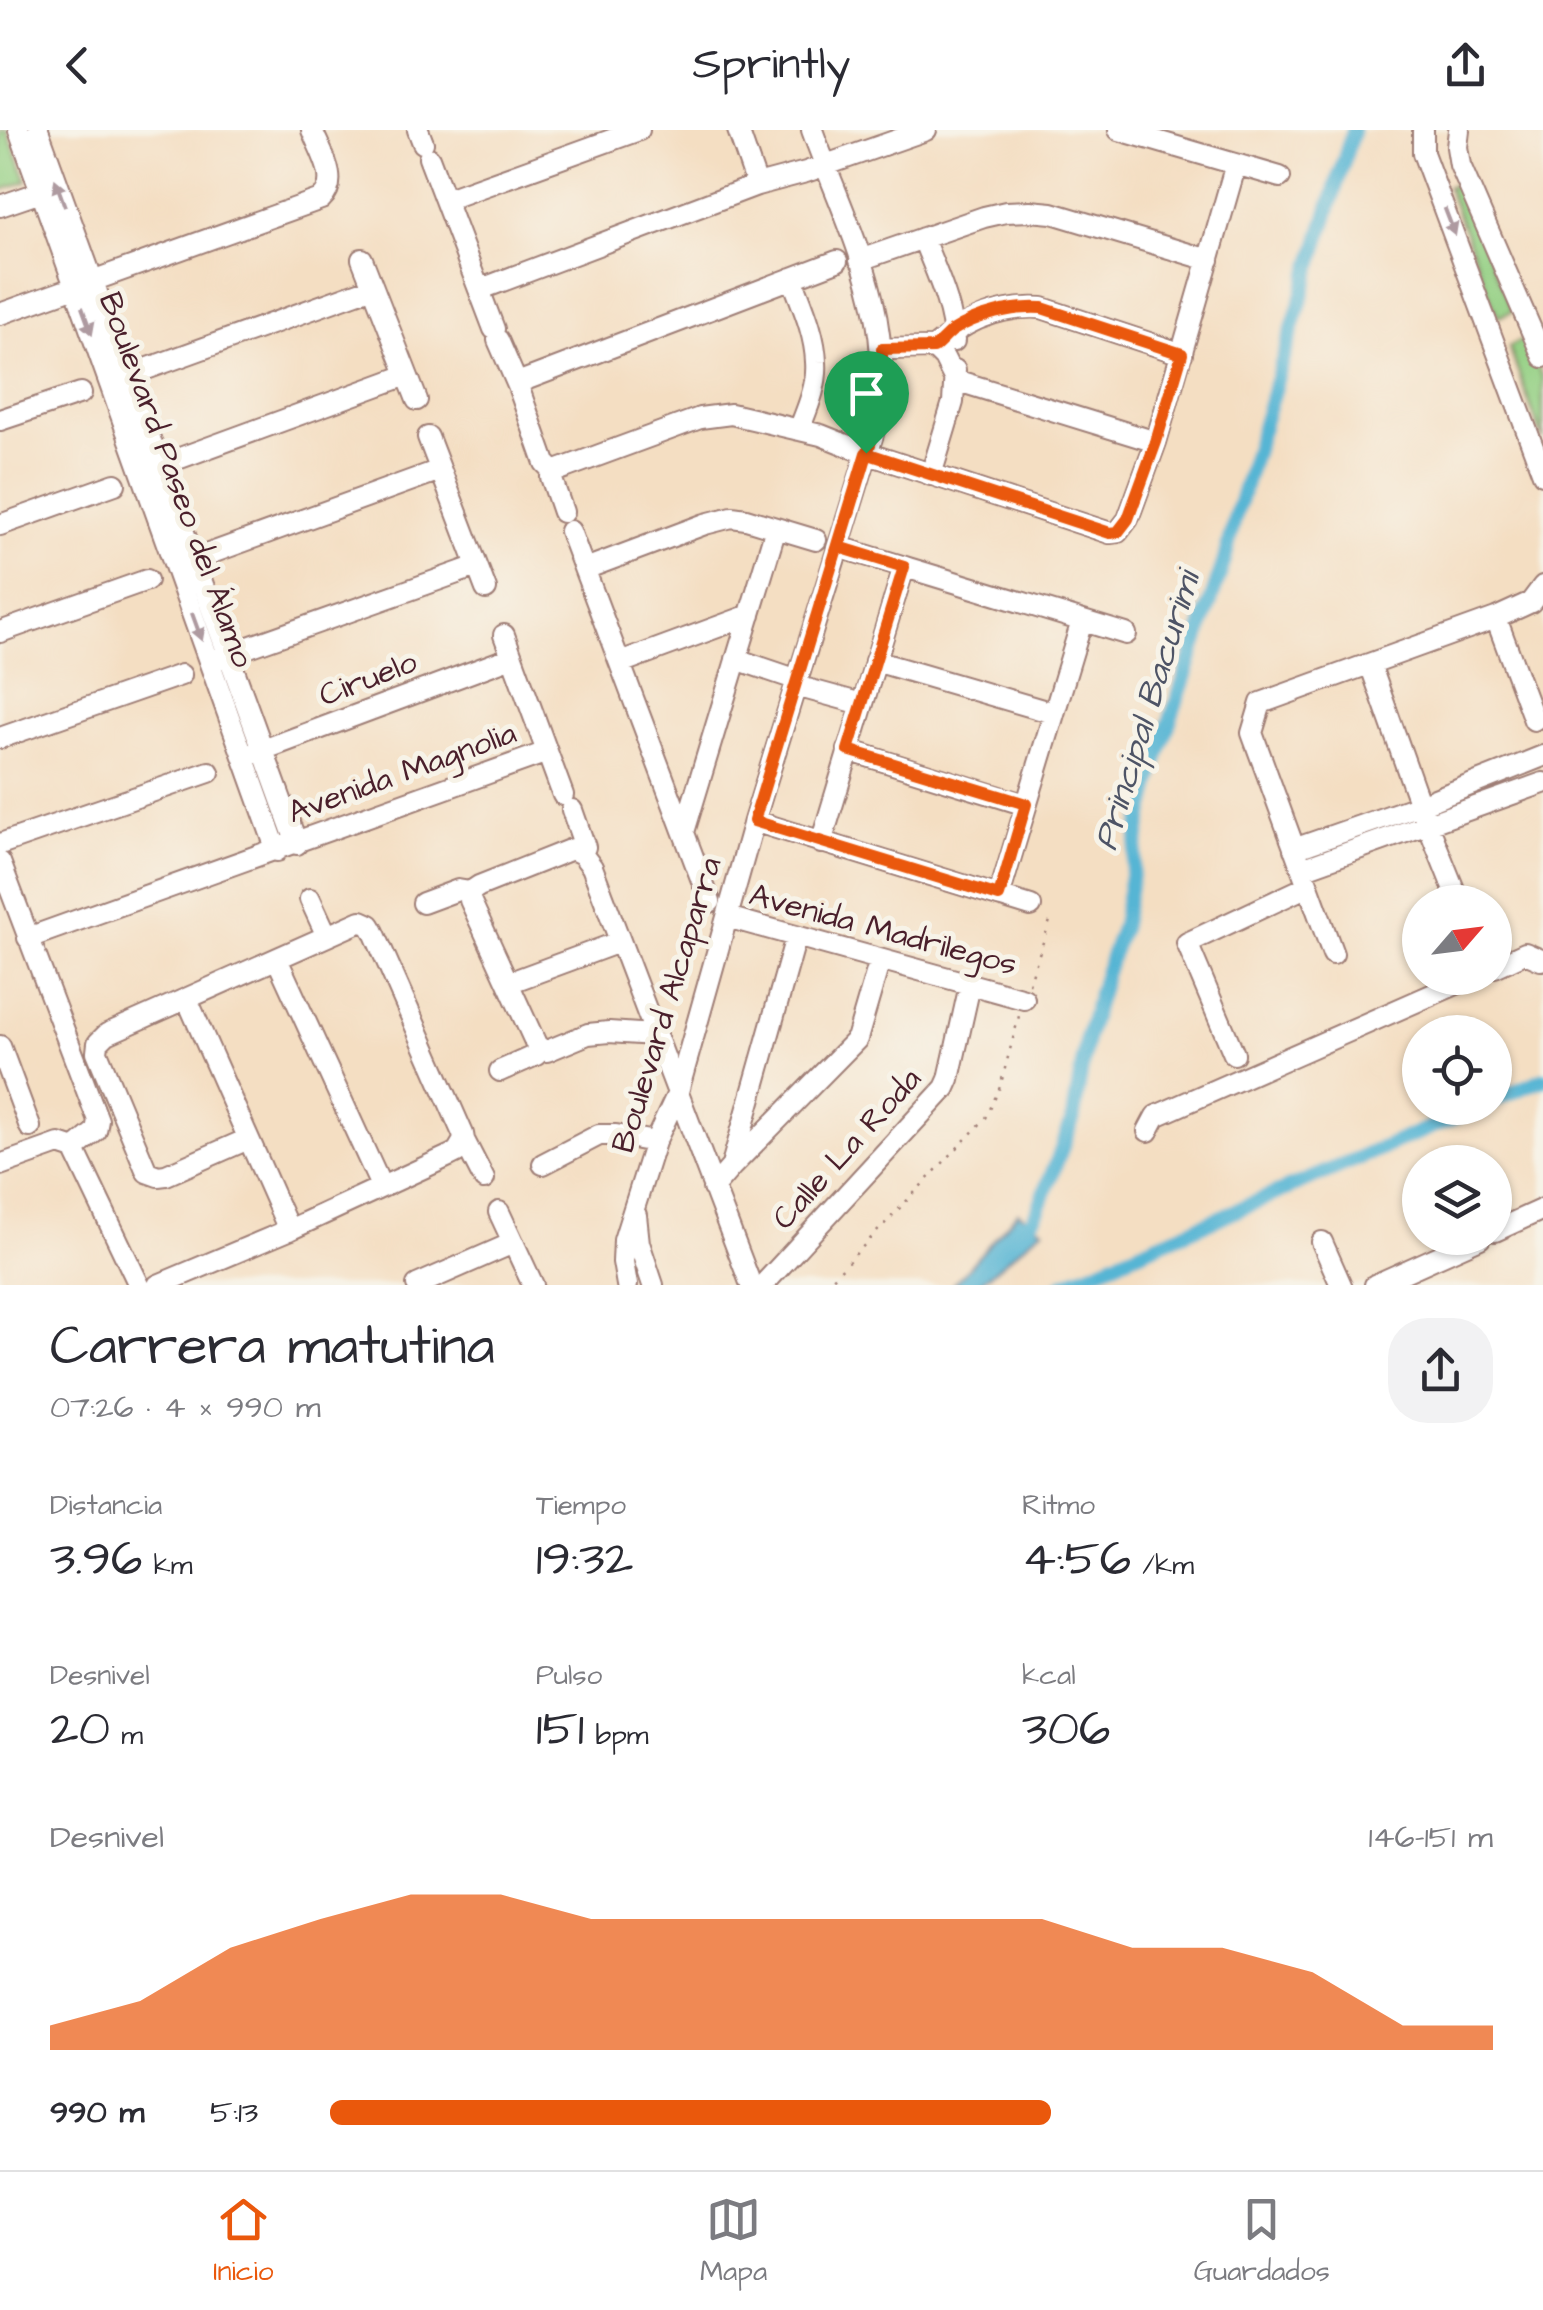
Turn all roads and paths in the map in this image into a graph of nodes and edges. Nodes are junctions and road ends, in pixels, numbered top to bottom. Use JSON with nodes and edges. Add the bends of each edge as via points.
{"nodes":[{"id":1,"x":19,"y":130,"type":"edge"},
{"id":2,"x":38,"y":130,"type":"edge"},
{"id":3,"x":312,"y":130,"type":"edge"},
{"id":4,"x":640,"y":130,"type":"edge"},
{"id":5,"x":738,"y":130,"type":"edge"},
{"id":6,"x":812,"y":130,"type":"edge"},
{"id":7,"x":926,"y":130,"type":"edge"},
{"id":8,"x":1120,"y":130,"type":"edge"},
{"id":9,"x":1423,"y":130,"type":"edge"},
{"id":10,"x":1459,"y":130,"type":"edge"},
{"id":11,"x":423,"y":144,"type":"edge"},
{"id":12,"x":1236,"y":164,"type":"junction"},
{"id":13,"x":824,"y":165,"type":"junction"},
{"id":14,"x":1460,"y":165,"type":"junction"},
{"id":15,"x":1431,"y":174,"type":"junction"},
{"id":16,"x":1280,"y":177,"type":"dead end"},
{"id":17,"x":758,"y":185,"type":"junction"},
{"id":18,"x":41,"y":192,"type":"junction"},
{"id":19,"x":448,"y":205,"type":"junction"},
{"id":20,"x":0,"y":206,"type":"edge"},
{"id":21,"x":923,"y":238,"type":"junction"},
{"id":22,"x":362,"y":258,"type":"dead end"},
{"id":23,"x":860,"y":260,"type":"junction"},
{"id":24,"x":1209,"y":260,"type":"junction"},
{"id":25,"x":838,"y":261,"type":"dead end"},
{"id":26,"x":792,"y":278,"type":"junction"},
{"id":27,"x":84,"y":284,"type":"junction"},
{"id":28,"x":373,"y":286,"type":"junction"},
{"id":29,"x":478,"y":286,"type":"junction"},
{"id":30,"x":1543,"y":307,"type":"edge"},
{"id":31,"x":0,"y":314,"type":"edge"},
{"id":32,"x":1536,"y":327,"type":"edge"},
{"id":33,"x":953,"y":330,"type":"junction"},
{"id":34,"x":1495,"y":342,"type":"junction"},
{"id":35,"x":934,"y":348,"type":"junction"},
{"id":36,"x":882,"y":349,"type":"junction"},
{"id":37,"x":1182,"y":354,"type":"junction"},
{"id":38,"x":1543,"y":357,"type":"edge"},
{"id":39,"x":406,"y":375,"type":"junction"},
{"id":40,"x":118,"y":379,"type":"junction"},
{"id":41,"x":955,"y":380,"type":"junction"},
{"id":42,"x":518,"y":386,"type":"junction"},
{"id":43,"x":81,"y":393,"type":"dead end"},
{"id":44,"x":417,"y":400,"type":"dead end"},
{"id":45,"x":0,"y":420,"type":"edge"},
{"id":46,"x":799,"y":430,"type":"junction"},
{"id":47,"x":428,"y":436,"type":"dead end"},
{"id":48,"x":1156,"y":442,"type":"junction"},
{"id":49,"x":866,"y":453,"type":"junction"},
{"id":50,"x":150,"y":469,"type":"junction"},
{"id":51,"x":440,"y":470,"type":"junction"},
{"id":52,"x":552,"y":470,"type":"junction"},
{"id":53,"x":1543,"y":474,"type":"edge"},
{"id":54,"x":932,"y":475,"type":"junction"},
{"id":55,"x":116,"y":484,"type":"dead end"},
{"id":56,"x":0,"y":526,"type":"edge"},
{"id":57,"x":776,"y":528,"type":"junction"},
{"id":58,"x":816,"y":540,"type":"dead end"},
{"id":59,"x":839,"y":547,"type":"junction"},
{"id":60,"x":184,"y":563,"type":"junction"},
{"id":61,"x":477,"y":566,"type":"junction"},
{"id":62,"x":904,"y":567,"type":"junction"},
{"id":63,"x":585,"y":569,"type":"junction"},
{"id":64,"x":147,"y":580,"type":"dead end"},
{"id":65,"x":1543,"y":586,"type":"edge"},
{"id":66,"x":486,"y":589,"type":"dead end"},
{"id":67,"x":750,"y":615,"type":"junction"},
{"id":68,"x":1496,"y":618,"type":"junction"},
{"id":69,"x":1082,"y":621,"type":"junction"},
{"id":70,"x":0,"y":632,"type":"edge"},
{"id":71,"x":1126,"y":634,"type":"dead end"},
{"id":72,"x":504,"y":635,"type":"dead end"},
{"id":73,"x":512,"y":657,"type":"junction"},
{"id":74,"x":219,"y":658,"type":"junction"},
{"id":75,"x":875,"y":661,"type":"junction"},
{"id":76,"x":620,"y":663,"type":"junction"},
{"id":77,"x":1370,"y":664,"type":"junction"},
{"id":78,"x":734,"y":666,"type":"junction"},
{"id":79,"x":180,"y":675,"type":"dead end"},
{"id":80,"x":796,"y":686,"type":"junction"},
{"id":81,"x":862,"y":704,"type":"junction"},
{"id":82,"x":1053,"y":714,"type":"junction"},
{"id":83,"x":1534,"y":720,"type":"dead end"},
{"id":84,"x":0,"y":738,"type":"edge"},
{"id":85,"x":848,"y":750,"type":"junction"},
{"id":86,"x":547,"y":752,"type":"junction"},
{"id":87,"x":253,"y":754,"type":"junction"},
{"id":88,"x":1543,"y":756,"type":"edge"},
{"id":89,"x":209,"y":772,"type":"dead end"},
{"id":90,"x":1543,"y":783,"type":"edge"},
{"id":91,"x":1026,"y":804,"type":"junction"},
{"id":92,"x":1424,"y":814,"type":"junction"},
{"id":93,"x":754,"y":821,"type":"junction"},
{"id":94,"x":684,"y":832,"type":"junction"},
{"id":95,"x":821,"y":843,"type":"junction"},
{"id":96,"x":0,"y":844,"type":"edge"},
{"id":97,"x":287,"y":847,"type":"junction"},
{"id":98,"x":582,"y":854,"type":"junction"},
{"id":99,"x":0,"y":862,"type":"edge"},
{"id":100,"x":1302,"y":868,"type":"junction"},
{"id":101,"x":1452,"y":885,"type":"edge"},
{"id":102,"x":470,"y":892,"type":"junction"},
{"id":103,"x":999,"y":896,"type":"junction"},
{"id":104,"x":310,"y":899,"type":"dead end"},
{"id":105,"x":710,"y":902,"type":"dead end"},
{"id":106,"x":423,"y":903,"type":"dead end"},
{"id":107,"x":1031,"y":906,"type":"dead end"},
{"id":108,"x":9,"y":915,"type":"edge"},
{"id":109,"x":1052,"y":915,"type":"dead end"},
{"id":110,"x":727,"y":918,"type":"junction"},
{"id":111,"x":327,"y":936,"type":"junction"},
{"id":112,"x":796,"y":936,"type":"junction"},
{"id":113,"x":28,"y":938,"type":"junction"},
{"id":114,"x":619,"y":942,"type":"junction"},
{"id":115,"x":1333,"y":954,"type":"dead end"},
{"id":116,"x":278,"y":960,"type":"junction"},
{"id":117,"x":880,"y":960,"type":"junction"},
{"id":118,"x":1512,"y":960,"type":"edge"},
{"id":119,"x":1541,"y":960,"type":"edge"},
{"id":120,"x":508,"y":983,"type":"junction"},
{"id":121,"x":970,"y":984,"type":"junction"},
{"id":122,"x":1431,"y":995,"type":"edge"},
{"id":123,"x":187,"y":999,"type":"junction"},
{"id":124,"x":1024,"y":1000,"type":"junction"},
{"id":125,"x":654,"y":1035,"type":"junction"},
{"id":126,"x":0,"y":1046,"type":"edge"},
{"id":127,"x":540,"y":1049,"type":"junction"},
{"id":128,"x":1234,"y":1054,"type":"dead end"},
{"id":129,"x":500,"y":1072,"type":"dead end"},
{"id":130,"x":678,"y":1095,"type":"junction"},
{"id":131,"x":30,"y":1126,"type":"dead end"},
{"id":132,"x":1148,"y":1131,"type":"dead end"},
{"id":133,"x":248,"y":1139,"type":"junction"},
{"id":134,"x":464,"y":1140,"type":"junction"},
{"id":135,"x":655,"y":1142,"type":"junction"},
{"id":136,"x":74,"y":1149,"type":"junction"},
{"id":137,"x":542,"y":1164,"type":"dead end"},
{"id":138,"x":0,"y":1166,"type":"edge"},
{"id":139,"x":732,"y":1166,"type":"junction"},
{"id":140,"x":484,"y":1180,"type":"dead end"},
{"id":141,"x":381,"y":1186,"type":"junction"},
{"id":142,"x":714,"y":1188,"type":"junction"},
{"id":143,"x":636,"y":1208,"type":"junction"},
{"id":144,"x":1543,"y":1209,"type":"edge"},
{"id":145,"x":498,"y":1212,"type":"dead end"},
{"id":146,"x":1512,"y":1223,"type":"edge"},
{"id":147,"x":289,"y":1230,"type":"junction"},
{"id":148,"x":1322,"y":1242,"type":"dead end"},
{"id":149,"x":513,"y":1243,"type":"junction"},
{"id":150,"x":1442,"y":1255,"type":"edge"},
{"id":151,"x":139,"y":1285,"type":"edge"},
{"id":152,"x":158,"y":1285,"type":"edge"},
{"id":153,"x":417,"y":1285,"type":"edge"},
{"id":154,"x":533,"y":1285,"type":"edge"},
{"id":155,"x":627,"y":1285,"type":"edge"},
{"id":156,"x":653,"y":1285,"type":"edge"},
{"id":157,"x":751,"y":1285,"type":"edge"},
{"id":158,"x":763,"y":1285,"type":"edge"},
{"id":159,"x":826,"y":1285,"type":"edge"},
{"id":160,"x":1342,"y":1285,"type":"edge"},
{"id":161,"x":1374,"y":1285,"type":"edge"}],
"edges":[{"from":1,"to":18,"type":"street","name":"Boulevard Paseo del Álamo"},
{"from":27,"to":2,"type":"street","name":"Boulevard Paseo del Álamo","one_way":true},
{"from":3,"to":27,"type":"street","via":[[330,176],[328,192],[314,202]]},
{"from":4,"to":19,"type":"street","via":[[453,197]]},
{"from":5,"to":17,"type":"street"},
{"from":6,"to":13,"type":"street","name":"Boulevard Alcaparra"},
{"from":7,"to":13,"type":"street"},
{"from":8,"to":12,"type":"street"},
{"from":9,"to":15,"type":"street"},
{"from":10,"to":14,"type":"street"},
{"from":11,"to":19,"type":"street"},
{"from":12,"to":16,"type":"street"},
{"from":12,"to":24,"type":"street"},
{"from":13,"to":17,"type":"street"},
{"from":13,"to":23,"type":"street","name":"Boulevard Alcaparra"},
{"from":14,"to":15,"type":"street"},
{"from":14,"to":32,"type":"street"},
{"from":15,"to":34,"type":"street","one_way":true},
{"from":17,"to":29,"type":"street"},
{"from":18,"to":20,"type":"street"},
{"from":18,"to":27,"type":"street","name":"Boulevard Paseo del Álamo"},
{"from":19,"to":29,"type":"street"},
{"from":21,"to":23,"type":"street"},
{"from":21,"to":24,"type":"street","via":[[984,216],[1030,211]]},
{"from":21,"to":33,"type":"street"},
{"from":22,"to":28,"type":"street"},
{"from":23,"to":36,"type":"street","name":"Boulevard Alcaparra"},
{"from":24,"to":37,"type":"street"},
{"from":25,"to":26,"type":"street"},
{"from":26,"to":42,"type":"street"},
{"from":26,"to":46,"type":"street","via":[[817,364]]},
{"from":27,"to":31,"type":"street"},
{"from":27,"to":40,"type":"street","name":"Boulevard Paseo del Álamo"},
{"from":28,"to":39,"type":"street"},
{"from":28,"to":40,"type":"street"},
{"from":29,"to":42,"type":"street"},
{"from":30,"to":32,"type":"street"},
{"from":32,"to":34,"type":"street"},
{"from":32,"to":38,"type":"street"},
{"from":33,"to":35,"type":"street"},
{"from":33,"to":37,"type":"street","via":[[1011,308],[1042,308]]},
{"from":33,"to":41,"type":"street"},
{"from":34,"to":53,"type":"street"},
{"from":35,"to":36,"type":"street"},
{"from":35,"to":41,"type":"street"},
{"from":36,"to":49,"type":"street","name":"Boulevard Alcaparra","via":[[882,395]]},
{"from":37,"to":48,"type":"street"},
{"from":39,"to":44,"type":"street"},
{"from":39,"to":50,"type":"street"},
{"from":40,"to":50,"type":"street","name":"Boulevard Paseo del Álamo"},
{"from":41,"to":48,"type":"street"},
{"from":41,"to":54,"type":"street"},
{"from":42,"to":52,"type":"street"},
{"from":43,"to":45,"type":"street"},
{"from":46,"to":49,"type":"street"},
{"from":46,"to":52,"type":"street","via":[[712,415]]},
{"from":47,"to":51,"type":"street"},
{"from":48,"to":54,"type":"street","via":[[1118,532]]},
{"from":49,"to":54,"type":"street"},
{"from":49,"to":59,"type":"street","name":"Boulevard Alcaparra"},
{"from":50,"to":60,"type":"street","name":"Boulevard Paseo del Álamo"},
{"from":51,"to":60,"type":"street"},
{"from":51,"to":61,"type":"street"},
{"from":52,"to":63,"type":"street"},
{"from":55,"to":56,"type":"street"},
{"from":57,"to":58,"type":"street"},
{"from":57,"to":63,"type":"street","via":[[732,518]]},
{"from":57,"to":67,"type":"street"},
{"from":59,"to":62,"type":"street"},
{"from":59,"to":80,"type":"street","name":"Boulevard Alcaparra"},
{"from":60,"to":74,"type":"street","name":"Boulevard Paseo del Álamo"},
{"from":61,"to":66,"type":"street"},
{"from":61,"to":74,"type":"street"},
{"from":62,"to":69,"type":"street"},
{"from":62,"to":75,"type":"street"},
{"from":63,"to":76,"type":"street"},
{"from":64,"to":70,"type":"street"},
{"from":65,"to":68,"type":"street","via":[[1531,602]]},
{"from":67,"to":76,"type":"street"},
{"from":67,"to":78,"type":"street"},
{"from":68,"to":77,"type":"street"},
{"from":68,"to":83,"type":"street"},
{"from":69,"to":71,"type":"street"},
{"from":69,"to":82,"type":"street"},
{"from":72,"to":73,"type":"street"},
{"from":73,"to":86,"type":"street"},
{"from":73,"to":87,"type":"street","name":"Ciruelo"},
{"from":74,"to":87,"type":"street","name":"Boulevard Paseo del Álamo"},
{"from":75,"to":81,"type":"street"},
{"from":75,"to":82,"type":"street"},
{"from":76,"to":94,"type":"street"},
{"from":77,"to":92,"type":"street"},
{"from":77,"to":100,"type":"street","via":[[1261,703],[1252,733]]},
{"from":78,"to":80,"type":"street"},
{"from":78,"to":94,"type":"street"},
{"from":79,"to":84,"type":"street"},
{"from":80,"to":81,"type":"street"},
{"from":80,"to":93,"type":"street","name":"Boulevard Alcaparra"},
{"from":81,"to":85,"type":"street"},
{"from":82,"to":91,"type":"street"},
{"from":85,"to":91,"type":"street"},
{"from":85,"to":95,"type":"street"},
{"from":86,"to":97,"type":"street","name":"Avenida Magnolia"},
{"from":86,"to":98,"type":"street","via":[[585,847]]},
{"from":87,"to":97,"type":"street","name":"Boulevard Paseo del Álamo"},
{"from":88,"to":92,"type":"street"},
{"from":89,"to":96,"type":"street"},
{"from":90,"to":92,"type":"street"},
{"from":91,"to":103,"type":"street"},
{"from":92,"to":100,"type":"street"},
{"from":92,"to":101,"type":"street"},
{"from":93,"to":95,"type":"street"},
{"from":93,"to":110,"type":"street","name":"Boulevard Alcaparra"},
{"from":94,"to":105,"type":"street"},
{"from":95,"to":103,"type":"street"},
{"from":97,"to":113,"type":"street","name":"Avenida Magnolia"},
{"from":98,"to":102,"type":"street","via":[[572,850]]},
{"from":98,"to":114,"type":"street"},
{"from":99,"to":108,"type":"street"},
{"from":100,"to":115,"type":"street"},
{"from":100,"to":128,"type":"street","via":[[1187,943]]},
{"from":102,"to":106,"type":"street"},
{"from":102,"to":120,"type":"street"},
{"from":103,"to":107,"type":"street"},
{"from":104,"to":111,"type":"street"},
{"from":108,"to":113,"type":"street"},
{"from":109,"to":124,"type":"path"},
{"from":110,"to":112,"type":"street","name":"Avenida Madrilegos"},
{"from":110,"to":130,"type":"street","name":"Boulevard Alcaparra"},
{"from":111,"to":116,"type":"street"},
{"from":111,"to":134,"type":"street","via":[[358,921],[370,925]]},
{"from":112,"to":117,"type":"street","name":"Avenida Madrilegos"},
{"from":112,"to":139,"type":"street"},
{"from":113,"to":136,"type":"street","via":[[98,1120],[93,1134]]},
{"from":114,"to":120,"type":"street"},
{"from":114,"to":125,"type":"street"},
{"from":116,"to":123,"type":"street"},
{"from":116,"to":141,"type":"street"},
{"from":117,"to":121,"type":"street","name":"Avenida Madrilegos"},
{"from":117,"to":139,"type":"street","via":[[857,1039]]},
{"from":118,"to":119,"type":"street","via":[[1525,954]]},
{"from":120,"to":127,"type":"street"},
{"from":121,"to":124,"type":"street","name":"Avenida Madrilegos"},
{"from":121,"to":158,"type":"street","name":"Calle La Roda","via":[[945,1088]]},
{"from":122,"to":132,"type":"street","via":[[1156,1116]]},
{"from":123,"to":133,"type":"street"},
{"from":123,"to":133,"type":"street","via":[[107,1034],[96,1047],[147,1172],[166,1175]]},
{"from":124,"to":159,"type":"path","via":[[986,1118]]},
{"from":125,"to":127,"type":"street","via":[[588,1034]]},
{"from":125,"to":130,"type":"street"},
{"from":126,"to":131,"type":"street"},
{"from":127,"to":129,"type":"street"},
{"from":130,"to":135,"type":"street","name":"Boulevard Alcaparra"},
{"from":130,"to":142,"type":"street"},
{"from":133,"to":147,"type":"street"},
{"from":134,"to":140,"type":"street"},
{"from":134,"to":141,"type":"street","via":[[457,1152]]},
{"from":135,"to":137,"type":"street","via":[[599,1135]]},
{"from":135,"to":143,"type":"street","name":"Boulevard Alcaparra"},
{"from":136,"to":138,"type":"street","via":[[58,1144]]},
{"from":136,"to":151,"type":"street"},
{"from":139,"to":142,"type":"street"},
{"from":141,"to":147,"type":"street"},
{"from":142,"to":157,"type":"street"},
{"from":143,"to":155,"type":"street","name":"Boulevard Alcaparra","via":[[622,1252]]},
{"from":143,"to":156,"type":"street","name":"Boulevard Alcaparra"},
{"from":144,"to":146,"type":"street"},
{"from":145,"to":149,"type":"street"},
{"from":147,"to":152,"type":"street"},
{"from":148,"to":160,"type":"street"},
{"from":149,"to":153,"type":"street"},
{"from":149,"to":154,"type":"street"},
{"from":150,"to":161,"type":"street"}]}
